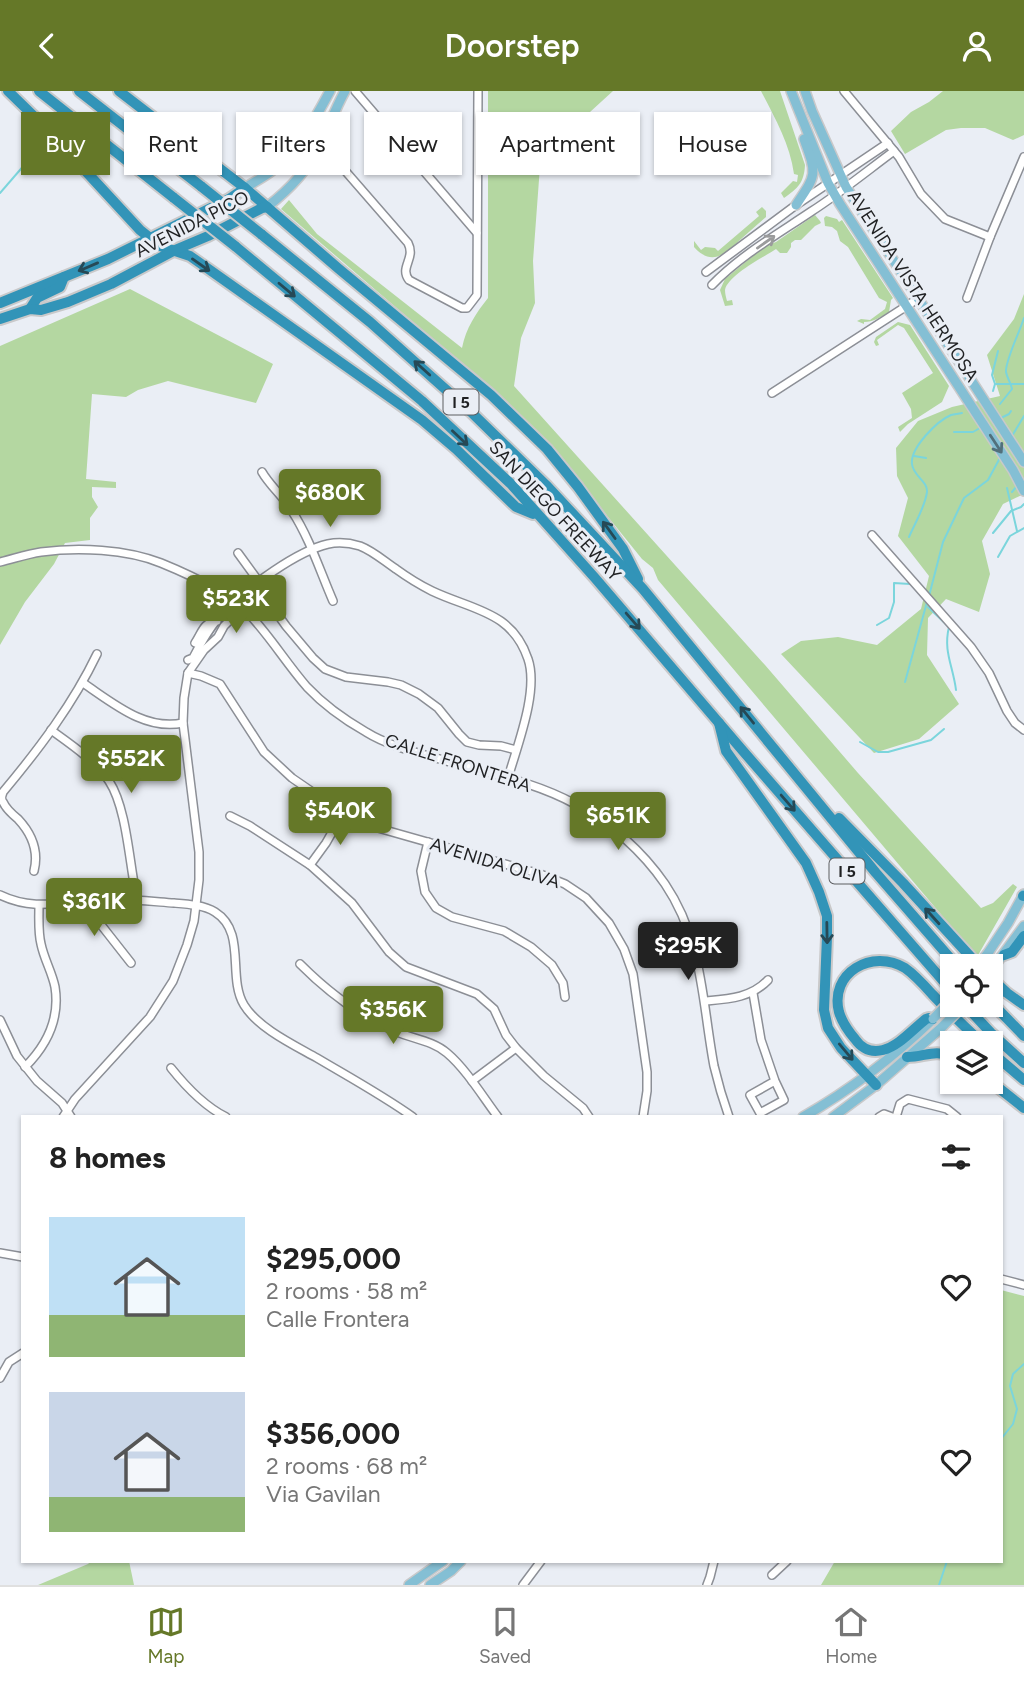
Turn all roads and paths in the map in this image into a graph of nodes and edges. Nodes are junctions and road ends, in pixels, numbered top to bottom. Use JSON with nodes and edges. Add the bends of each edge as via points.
{"nodes":[{"id":1,"x":8,"y":91,"type":"edge"},
{"id":2,"x":39,"y":91,"type":"edge"},
{"id":3,"x":79,"y":91,"type":"edge"},
{"id":4,"x":119,"y":91,"type":"edge"},
{"id":5,"x":330,"y":91,"type":"edge"},
{"id":6,"x":345,"y":91,"type":"edge"},
{"id":7,"x":355,"y":91,"type":"edge"},
{"id":8,"x":478,"y":91,"type":"edge"},
{"id":9,"x":791,"y":91,"type":"edge"},
{"id":10,"x":805,"y":91,"type":"edge"},
{"id":11,"x":844,"y":91,"type":"edge"},
{"id":12,"x":795,"y":104,"type":"junction"},
{"id":13,"x":335,"y":112,"type":"edge"},
{"id":14,"x":888,"y":143,"type":"junction"},
{"id":15,"x":894,"y":151,"type":"junction"},
{"id":16,"x":1024,"y":157,"type":"edge"},
{"id":17,"x":301,"y":175,"type":"edge"},
{"id":18,"x":349,"y":175,"type":"edge"},
{"id":19,"x":841,"y":175,"type":"junction"},
{"id":20,"x":828,"y":183,"type":"junction"},
{"id":21,"x":846,"y":187,"type":"junction"},
{"id":22,"x":245,"y":188,"type":"junction"},
{"id":23,"x":835,"y":195,"type":"junction"},
{"id":24,"x":796,"y":205,"type":"junction"},
{"id":25,"x":267,"y":208,"type":"junction"},
{"id":26,"x":477,"y":233,"type":"junction"},
{"id":27,"x":990,"y":237,"type":"junction"},
{"id":28,"x":150,"y":238,"type":"junction"},
{"id":29,"x":175,"y":250,"type":"junction"},
{"id":30,"x":706,"y":272,"type":"dead end"},
{"id":31,"x":64,"y":277,"type":"junction"},
{"id":32,"x":712,"y":285,"type":"dead end"},
{"id":33,"x":19,"y":296,"type":"junction"},
{"id":34,"x":919,"y":298,"type":"junction"},
{"id":35,"x":967,"y":298,"type":"dead end"},
{"id":36,"x":0,"y":303,"type":"edge"},
{"id":37,"x":905,"y":307,"type":"junction"},
{"id":38,"x":30,"y":309,"type":"junction"},
{"id":39,"x":0,"y":310,"type":"edge"},
{"id":40,"x":0,"y":319,"type":"edge"},
{"id":41,"x":772,"y":393,"type":"dead end"},
{"id":42,"x":1024,"y":463,"type":"edge"},
{"id":43,"x":262,"y":472,"type":"dead end"},
{"id":44,"x":1024,"y":491,"type":"edge"},
{"id":45,"x":538,"y":516,"type":"junction"},
{"id":46,"x":872,"y":535,"type":"dead end"},
{"id":47,"x":313,"y":549,"type":"junction"},
{"id":48,"x":238,"y":553,"type":"dead end"},
{"id":49,"x":0,"y":562,"type":"edge"},
{"id":50,"x":258,"y":582,"type":"junction"},
{"id":51,"x":643,"y":589,"type":"junction"},
{"id":52,"x":333,"y":601,"type":"dead end"},
{"id":53,"x":236,"y":602,"type":"junction"},
{"id":54,"x":216,"y":622,"type":"junction"},
{"id":55,"x":223,"y":631,"type":"junction"},
{"id":56,"x":205,"y":639,"type":"junction"},
{"id":57,"x":97,"y":654,"type":"dead end"},
{"id":58,"x":188,"y":673,"type":"junction"},
{"id":59,"x":83,"y":683,"type":"junction"},
{"id":60,"x":718,"y":721,"type":"junction"},
{"id":61,"x":183,"y":723,"type":"junction"},
{"id":62,"x":51,"y":730,"type":"junction"},
{"id":63,"x":1024,"y":730,"type":"edge"},
{"id":64,"x":516,"y":751,"type":"junction"},
{"id":65,"x":508,"y":778,"type":"junction"},
{"id":66,"x":806,"y":787,"type":"junction"},
{"id":67,"x":343,"y":813,"type":"junction"},
{"id":68,"x":230,"y":816,"type":"dead end"},
{"id":69,"x":428,"y":842,"type":"junction"},
{"id":70,"x":310,"y":865,"type":"junction"},
{"id":71,"x":34,"y":871,"type":"dead end"},
{"id":72,"x":0,"y":895,"type":"edge"},
{"id":73,"x":1024,"y":895,"type":"edge"},
{"id":74,"x":98,"y":899,"type":"junction"},
{"id":75,"x":134,"y":899,"type":"junction"},
{"id":76,"x":39,"y":906,"type":"junction"},
{"id":77,"x":196,"y":906,"type":"junction"},
{"id":78,"x":1024,"y":926,"type":"edge"},
{"id":79,"x":1024,"y":936,"type":"edge"},
{"id":80,"x":947,"y":954,"type":"edge"},
{"id":81,"x":968,"y":954,"type":"edge"},
{"id":82,"x":987,"y":954,"type":"edge"},
{"id":83,"x":1003,"y":956,"type":"edge"},
{"id":84,"x":1003,"y":958,"type":"edge"},
{"id":85,"x":131,"y":963,"type":"dead end"},
{"id":86,"x":300,"y":964,"type":"dead end"},
{"id":87,"x":940,"y":977,"type":"edge"},
{"id":88,"x":768,"y":981,"type":"dead end"},
{"id":89,"x":1003,"y":989,"type":"edge"},
{"id":90,"x":753,"y":993,"type":"junction"},
{"id":91,"x":565,"y":997,"type":"dead end"},
{"id":92,"x":705,"y":1002,"type":"junction"},
{"id":93,"x":1024,"y":1005,"type":"edge"},
{"id":94,"x":1003,"y":1014,"type":"edge"},
{"id":95,"x":940,"y":1017,"type":"edge"},
{"id":96,"x":946,"y":1017,"type":"edge"},
{"id":97,"x":975,"y":1017,"type":"edge"},
{"id":98,"x":0,"y":1020,"type":"edge"},
{"id":99,"x":936,"y":1024,"type":"junction"},
{"id":100,"x":970,"y":1031,"type":"edge"},
{"id":101,"x":1024,"y":1035,"type":"edge"},
{"id":102,"x":516,"y":1048,"type":"junction"},
{"id":103,"x":940,"y":1053,"type":"edge"},
{"id":104,"x":907,"y":1057,"type":"junction"},
{"id":105,"x":1003,"y":1062,"type":"edge"},
{"id":106,"x":1024,"y":1063,"type":"edge"},
{"id":107,"x":25,"y":1066,"type":"junction"},
{"id":108,"x":171,"y":1069,"type":"dead end"},
{"id":109,"x":866,"y":1075,"type":"junction"},
{"id":110,"x":1024,"y":1080,"type":"edge"},
{"id":111,"x":472,"y":1081,"type":"junction"},
{"id":112,"x":775,"y":1081,"type":"junction"},
{"id":113,"x":876,"y":1085,"type":"junction"},
{"id":114,"x":1003,"y":1091,"type":"edge"},
{"id":115,"x":1024,"y":1108,"type":"edge"},
{"id":116,"x":67,"y":1114,"type":"edge"},
{"id":117,"x":222,"y":1115,"type":"edge"},
{"id":118,"x":410,"y":1115,"type":"edge"},
{"id":119,"x":497,"y":1115,"type":"edge"},
{"id":120,"x":588,"y":1115,"type":"edge"},
{"id":121,"x":643,"y":1115,"type":"edge"},
{"id":122,"x":728,"y":1115,"type":"edge"},
{"id":123,"x":806,"y":1115,"type":"edge"},
{"id":124,"x":836,"y":1115,"type":"edge"},
{"id":125,"x":895,"y":1115,"type":"edge"},
{"id":126,"x":954,"y":1115,"type":"edge"},
{"id":127,"x":0,"y":1253,"type":"edge"},
{"id":128,"x":21,"y":1257,"type":"edge"},
{"id":129,"x":1003,"y":1280,"type":"edge"},
{"id":130,"x":1024,"y":1285,"type":"edge"},
{"id":131,"x":21,"y":1354,"type":"edge"},
{"id":132,"x":0,"y":1378,"type":"edge"},
{"id":133,"x":440,"y":1563,"type":"edge"},
{"id":134,"x":459,"y":1563,"type":"edge"},
{"id":135,"x":540,"y":1563,"type":"edge"},
{"id":136,"x":714,"y":1563,"type":"edge"},
{"id":137,"x":786,"y":1563,"type":"edge"},
{"id":138,"x":772,"y":1575,"type":"dead end"},
{"id":139,"x":409,"y":1585,"type":"edge"},
{"id":140,"x":430,"y":1585,"type":"edge"},
{"id":141,"x":523,"y":1585,"type":"edge"},
{"id":142,"x":707,"y":1585,"type":"edge"}],
"edges":[{"from":1,"to":28,"type":"highway"},
{"from":2,"to":45,"type":"highway","name":"SAN DIEGO FREEWAY","number":"I 5","one_way":true,"bridge":true,"via":[[422,401],[511,484]]},
{"from":51,"to":3,"type":"highway","name":"SAN DIEGO FREEWAY","number":"I 5","one_way":true,"bridge":true,"via":[[546,485],[370,322]]},
{"from":4,"to":22,"type":"highway"},
{"from":5,"to":22,"type":"main road","via":[[286,158]]},
{"from":6,"to":13,"type":"main road","name":"AVENIDA PICO"},
{"from":7,"to":26,"type":"street"},
{"from":8,"to":26,"type":"street"},
{"from":9,"to":12,"type":"main road","name":"AVENIDA VISTA HERMOSA"},
{"from":10,"to":19,"type":"main road","name":"AVENIDA VISTA HERMOSA"},
{"from":11,"to":14,"type":"street"},
{"from":12,"to":20,"type":"main road","name":"AVENIDA VISTA HERMOSA"},
{"from":12,"to":24,"type":"main road","via":[[814,169],[813,179]]},
{"from":14,"to":15,"type":"street"},
{"from":14,"to":19,"type":"street"},
{"from":15,"to":21,"type":"street"},
{"from":15,"to":27,"type":"street","via":[[921,194],[946,219]]},
{"from":16,"to":27,"type":"street"},
{"from":17,"to":25,"type":"main road","name":"AVENIDA PICO"},
{"from":18,"to":26,"type":"street","via":[[408,243],[411,258],[405,275],[409,280],[462,308],[477,295]]},
{"from":19,"to":20,"type":"street"},
{"from":19,"to":21,"type":"main road","name":"AVENIDA VISTA HERMOSA"},
{"from":20,"to":23,"type":"main road","name":"AVENIDA VISTA HERMOSA"},
{"from":20,"to":24,"type":"street"},
{"from":21,"to":23,"type":"street"},
{"from":21,"to":34,"type":"main road","name":"AVENIDA VISTA HERMOSA"},
{"from":22,"to":25,"type":"highway"},
{"from":22,"to":28,"type":"highway","name":"AVENIDA PICO"},
{"from":32,"to":23,"type":"street","one_way":true,"via":[[764,242]]},
{"from":23,"to":37,"type":"main road","name":"AVENIDA VISTA HERMOSA"},
{"from":24,"to":30,"type":"street"},
{"from":25,"to":29,"type":"highway","name":"AVENIDA PICO"},
{"from":51,"to":25,"type":"highway","one_way":true,"via":[[623,549],[547,449],[491,395]]},
{"from":27,"to":35,"type":"street"},
{"from":28,"to":29,"type":"highway"},
{"from":28,"to":31,"type":"highway","name":"AVENIDA PICO","one_way":true},
{"from":29,"to":38,"type":"highway","name":"AVENIDA PICO","via":[[68,302]]},
{"from":29,"to":45,"type":"highway","one_way":true,"via":[[422,420],[516,507]]},
{"from":31,"to":33,"type":"highway","name":"AVENIDA PICO"},
{"from":31,"to":38,"type":"highway","via":[[60,287],[37,298]]},
{"from":33,"to":36,"type":"highway","name":"AVENIDA PICO"},
{"from":33,"to":39,"type":"highway","via":[[17,304]]},
{"from":34,"to":37,"type":"street"},
{"from":34,"to":42,"type":"main road","name":"AVENIDA VISTA HERMOSA"},
{"from":37,"to":41,"type":"street"},
{"from":37,"to":44,"type":"main road","name":"AVENIDA VISTA HERMOSA","one_way":true},
{"from":38,"to":40,"type":"highway","name":"AVENIDA PICO"},
{"from":43,"to":47,"type":"street","via":[[292,510]]},
{"from":45,"to":60,"type":"highway","name":"SAN DIEGO FREEWAY","number":"I 5","one_way":true},
{"from":46,"to":63,"type":"street","via":[[971,647],[1007,711]]},
{"from":47,"to":50,"type":"street"},
{"from":47,"to":52,"type":"street"},
{"from":47,"to":64,"type":"street","via":[[330,543],[362,547],[433,591],[505,623],[522,645],[531,671],[529,704]]},
{"from":48,"to":50,"type":"street"},
{"from":49,"to":53,"type":"street","name":"CALLE FRONTERA","via":[[40,552],[110,552],[159,562]]},
{"from":50,"to":53,"type":"street"},
{"from":50,"to":64,"type":"street","via":[[286,626],[326,669],[346,677],[401,685],[438,708],[467,742]]},
{"from":66,"to":51,"type":"highway","name":"SAN DIEGO FREEWAY","number":"I 5","one_way":true},
{"from":53,"to":54,"type":"street"},
{"from":53,"to":55,"type":"street","via":[[234,616]]},
{"from":53,"to":65,"type":"street","name":"CALLE FRONTERA","via":[[267,633],[308,687],[368,734]]},
{"from":54,"to":55,"type":"street"},
{"from":54,"to":56,"type":"street"},
{"from":55,"to":56,"type":"street"},
{"from":56,"to":58,"type":"street","via":[[204,650]]},
{"from":56,"to":58,"type":"street","via":[[188,660]]},
{"from":57,"to":59,"type":"street"},
{"from":58,"to":61,"type":"street"},
{"from":58,"to":67,"type":"street","name":"AVENIDA OLIVA","via":[[220,684],[264,752]]},
{"from":59,"to":61,"type":"street","via":[[146,721]]},
{"from":59,"to":62,"type":"street"},
{"from":60,"to":87,"type":"highway","name":"SAN DIEGO FREEWAY","number":"I 5","one_way":true},
{"from":60,"to":109,"type":"highway","one_way":true,"via":[[726,751],[806,863],[819,892],[827,916],[824,1010],[828,1028]]},
{"from":61,"to":77,"type":"street","via":[[199,852]]},
{"from":62,"to":71,"type":"street","via":[[3,792],[2,802],[29,832],[36,855]]},
{"from":62,"to":75,"type":"street","via":[[109,781],[121,807]]},
{"from":64,"to":65,"type":"street"},
{"from":65,"to":92,"type":"street","name":"CALLE FRONTERA","via":[[575,804],[637,850],[679,909],[698,959]]},
{"from":66,"to":80,"type":"highway","name":"SAN DIEGO FREEWAY","number":"I 5"},
{"from":81,"to":66,"type":"highway","one_way":true},
{"from":67,"to":69,"type":"street","name":"AVENIDA OLIVA"},
{"from":67,"to":70,"type":"street"},
{"from":68,"to":70,"type":"street"},
{"from":69,"to":91,"type":"street","via":[[421,871],[425,892],[436,908],[504,932],[531,947],[552,965]]},
{"from":69,"to":121,"type":"street","name":"AVENIDA OLIVA","via":[[565,884],[609,923],[633,974],[647,1072]]},
{"from":70,"to":102,"type":"street","via":[[352,903],[406,967],[477,994],[494,1009]]},
{"from":72,"to":76,"type":"street"},
{"from":73,"to":82,"type":"main road","bridge":true},
{"from":74,"to":75,"type":"street"},
{"from":74,"to":76,"type":"street"},
{"from":74,"to":85,"type":"street","via":[[99,921]]},
{"from":75,"to":77,"type":"street"},
{"from":76,"to":107,"type":"street","via":[[41,946],[56,1001],[46,1042]]},
{"from":77,"to":116,"type":"street","via":[[173,981],[150,1017],[75,1099]]},
{"from":77,"to":118,"type":"street","via":[[216,913],[228,924],[244,1006],[267,1030]]},
{"from":78,"to":83,"type":"main road"},
{"from":79,"to":84,"type":"highway"},
{"from":86,"to":111,"type":"street","via":[[361,1014],[447,1053]]},
{"from":88,"to":90,"type":"street"},
{"from":89,"to":93,"type":"highway"},
{"from":90,"to":92,"type":"street"},
{"from":90,"to":112,"type":"street","via":[[761,1040]]},
{"from":92,"to":122,"type":"street","name":"CALLE FRONTERA"},
{"from":94,"to":101,"type":"highway"},
{"from":95,"to":99,"type":"main road","bridge":true},
{"from":96,"to":99,"type":"main road","bridge":true},
{"from":97,"to":106,"type":"highway"},
{"from":98,"to":107,"type":"street"},
{"from":99,"to":100,"type":"highway","via":[[926,1019],[890,1047],[864,1049],[839,1014],[842,982],[867,961],[888,961],[905,968]]},
{"from":99,"to":104,"type":"main road"},
{"from":99,"to":109,"type":"main road"},
{"from":102,"to":111,"type":"street"},
{"from":102,"to":120,"type":"street"},
{"from":103,"to":104,"type":"highway"},
{"from":104,"to":113,"type":"main road"},
{"from":105,"to":110,"type":"highway"},
{"from":107,"to":116,"type":"street"},
{"from":108,"to":117,"type":"street","via":[[189,1090]]},
{"from":109,"to":113,"type":"highway"},
{"from":109,"to":123,"type":"main road"},
{"from":111,"to":119,"type":"street"},
{"from":112,"to":112,"type":"street","via":[[784,1100],[760,1113],[750,1095]]},
{"from":113,"to":124,"type":"main road"},
{"from":114,"to":115,"type":"highway"},
{"from":125,"to":126,"type":"street","via":[[908,1099]]},
{"from":127,"to":128,"type":"street"},
{"from":129,"to":130,"type":"street"},
{"from":131,"to":132,"type":"street","via":[[9,1362]]},
{"from":133,"to":139,"type":"main road"},
{"from":134,"to":140,"type":"main road"},
{"from":135,"to":141,"type":"street"},
{"from":136,"to":142,"type":"street"},
{"from":137,"to":138,"type":"street"}]}
